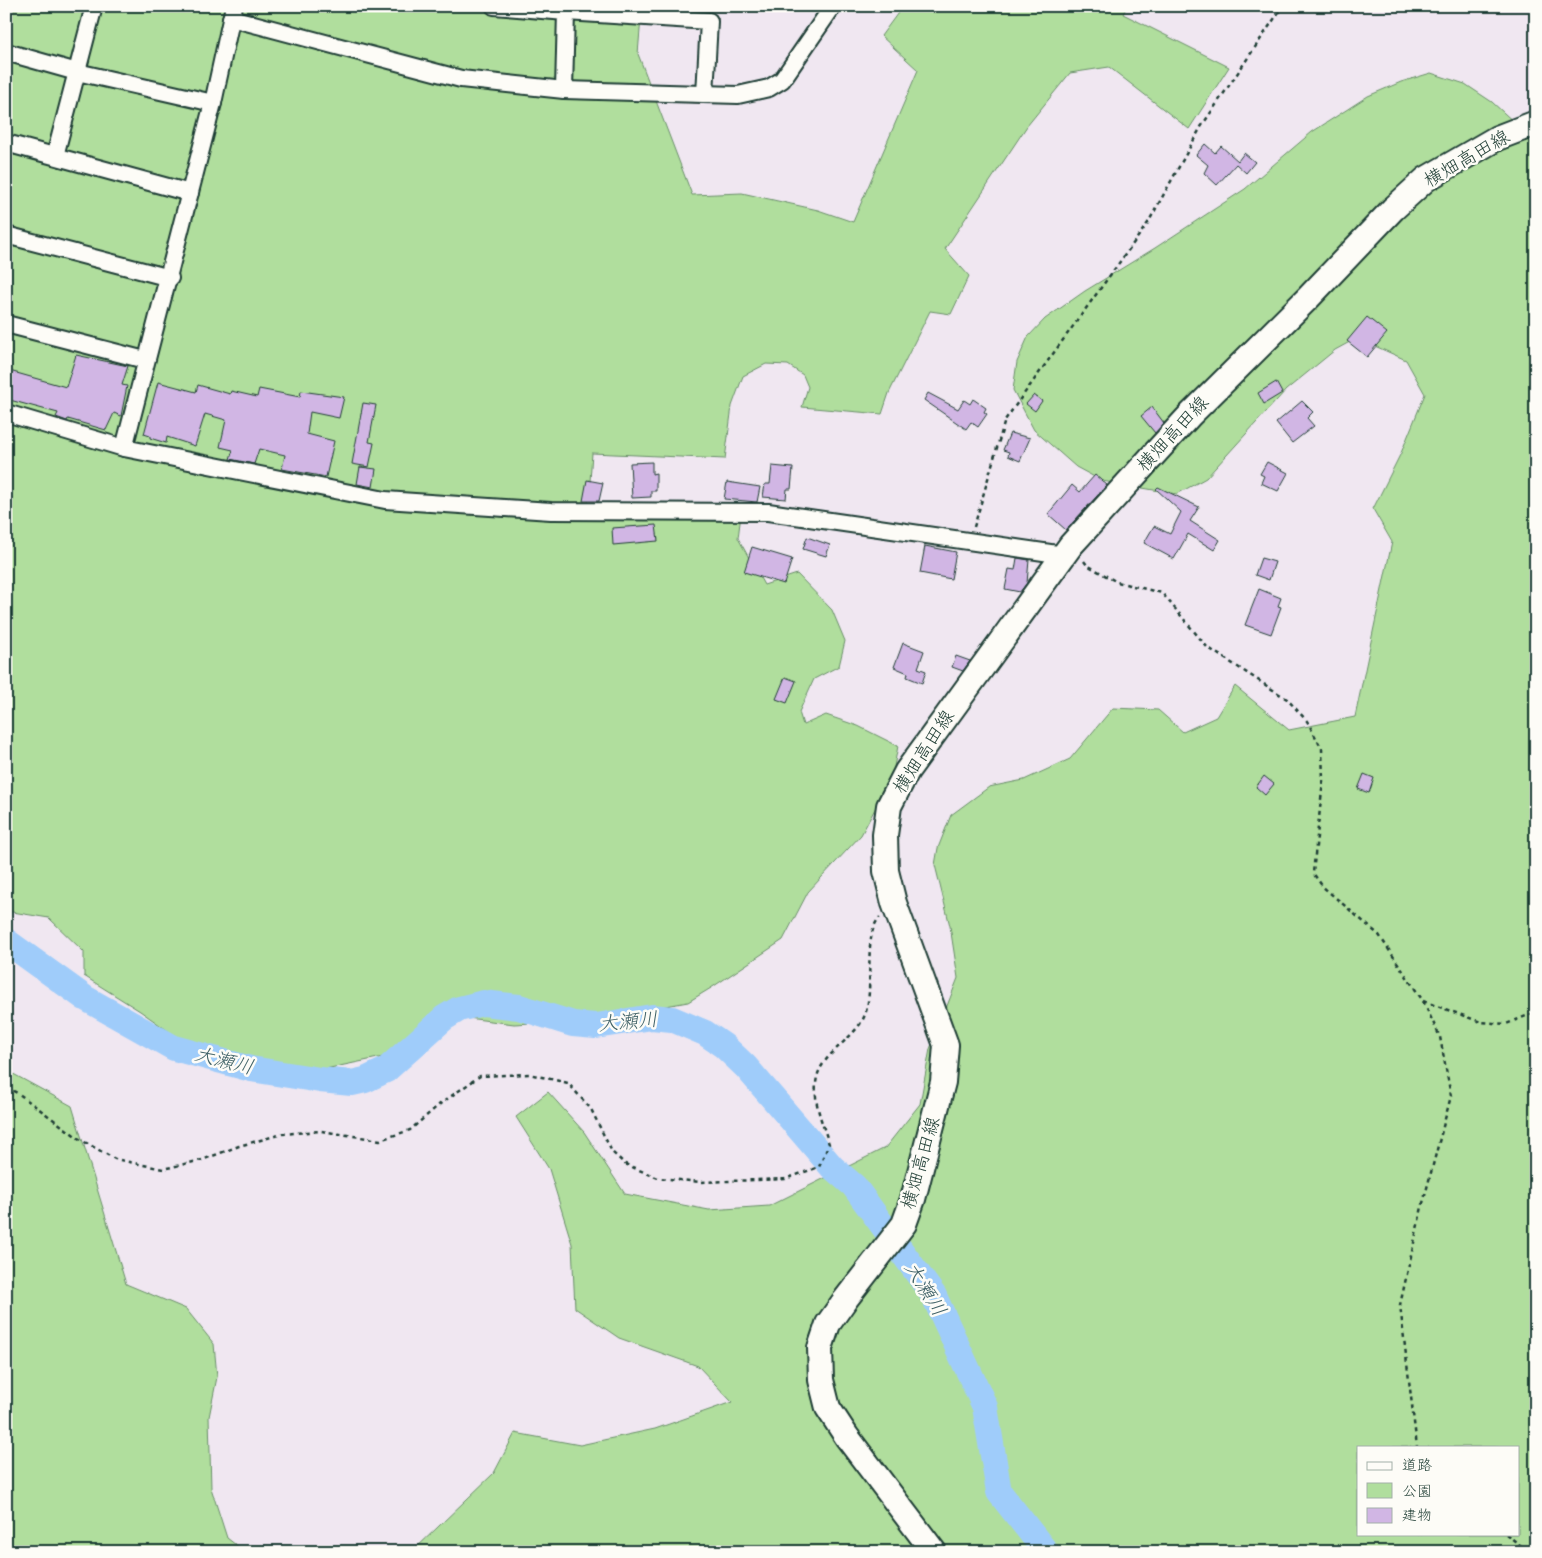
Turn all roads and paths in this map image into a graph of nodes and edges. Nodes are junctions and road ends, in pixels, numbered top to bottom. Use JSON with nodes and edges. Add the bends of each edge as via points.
{"nodes":[{"id":1,"x":94,"y":6,"type":"edge"},
{"id":2,"x":494,"y":6,"type":"edge"},
{"id":3,"x":833,"y":6,"type":"edge"},
{"id":4,"x":1284,"y":6,"type":"edge"},
{"id":5,"x":233,"y":12,"type":"edge"},
{"id":6,"x":566,"y":12,"type":"junction"},
{"id":7,"x":6,"y":52,"type":"edge"},
{"id":8,"x":77,"y":72,"type":"junction"},
{"id":9,"x":564,"y":90,"type":"junction"},
{"id":10,"x":706,"y":94,"type":"junction"},
{"id":11,"x":213,"y":103,"type":"junction"},
{"id":12,"x":1536,"y":122,"type":"edge"},
{"id":13,"x":6,"y":144,"type":"edge"},
{"id":14,"x":55,"y":156,"type":"junction"},
{"id":15,"x":190,"y":194,"type":"junction"},
{"id":16,"x":6,"y":235,"type":"edge"},
{"id":17,"x":170,"y":278,"type":"junction"},
{"id":18,"x":6,"y":324,"type":"edge"},
{"id":19,"x":145,"y":360,"type":"junction"},
{"id":20,"x":6,"y":413,"type":"edge"},
{"id":21,"x":124,"y":448,"type":"junction"},
{"id":22,"x":970,"y":542,"type":"junction"},
{"id":23,"x":1067,"y":550,"type":"junction"},
{"id":24,"x":894,"y":904,"type":"junction"},
{"id":25,"x":1423,"y":1001,"type":"junction"},
{"id":26,"x":1536,"y":1012,"type":"edge"},
{"id":27,"x":6,"y":1088,"type":"edge"},
{"id":28,"x":1416,"y":1446,"type":"edge"},
{"id":29,"x":1509,"y":1536,"type":"edge"},
{"id":30,"x":934,"y":1552,"type":"edge"},
{"id":31,"x":1529,"y":1552,"type":"edge"}],
"edges":[{"from":1,"to":8,"type":"street"},
{"from":2,"to":6,"type":"street"},
{"from":3,"to":10,"type":"street","via":[[782,80],[769,88],[738,95]]},
{"from":4,"to":22,"type":"path","via":[[1201,127],[1148,223],[1005,420]]},
{"from":5,"to":9,"type":"street","via":[[461,79]]},
{"from":5,"to":11,"type":"street"},
{"from":6,"to":9,"type":"street"},
{"from":6,"to":10,"type":"street","via":[[709,21]]},
{"from":7,"to":8,"type":"street"},
{"from":8,"to":11,"type":"street"},
{"from":8,"to":14,"type":"street"},
{"from":9,"to":10,"type":"street"},
{"from":11,"to":15,"type":"street"},
{"from":12,"to":23,"type":"main road","name":"横畑高田線","via":[[1497,138],[1426,178],[1190,415]]},
{"from":13,"to":14,"type":"street"},
{"from":14,"to":15,"type":"street"},
{"from":15,"to":17,"type":"street"},
{"from":16,"to":17,"type":"street"},
{"from":17,"to":19,"type":"street"},
{"from":18,"to":19,"type":"street"},
{"from":19,"to":21,"type":"street"},
{"from":20,"to":21,"type":"street"},
{"from":21,"to":22,"type":"street","via":[[385,500],[551,511],[768,512]]},
{"from":22,"to":23,"type":"street"},
{"from":23,"to":24,"type":"main road","name":"横畑高田線","via":[[907,771],[889,806],[885,836],[886,871]]},
{"from":23,"to":25,"type":"path","via":[[1087,566],[1117,582],[1162,593],[1207,647],[1287,699],[1307,721],[1322,749],[1323,781],[1313,873],[1324,887],[1378,935]]},
{"from":24,"to":27,"type":"path","via":[[876,922],[869,952],[870,994],[864,1018],[818,1075],[814,1100],[829,1144],[819,1167],[785,1179],[701,1182],[658,1178],[624,1164],[612,1152],[591,1109],[568,1083],[528,1074],[480,1076],[410,1130],[380,1140],[321,1131],[282,1134],[163,1169],[114,1159]]},
{"from":24,"to":30,"type":"main road","name":"横畑高田線","via":[[946,1045],[943,1082],[904,1224],[828,1324],[820,1348],[821,1380],[828,1408],[847,1438]]},
{"from":25,"to":26,"type":"path","via":[[1481,1022],[1506,1024]]},
{"from":25,"to":28,"type":"path","via":[[1440,1037],[1451,1096],[1400,1305]]},
{"from":29,"to":31,"type":"path"}]}
